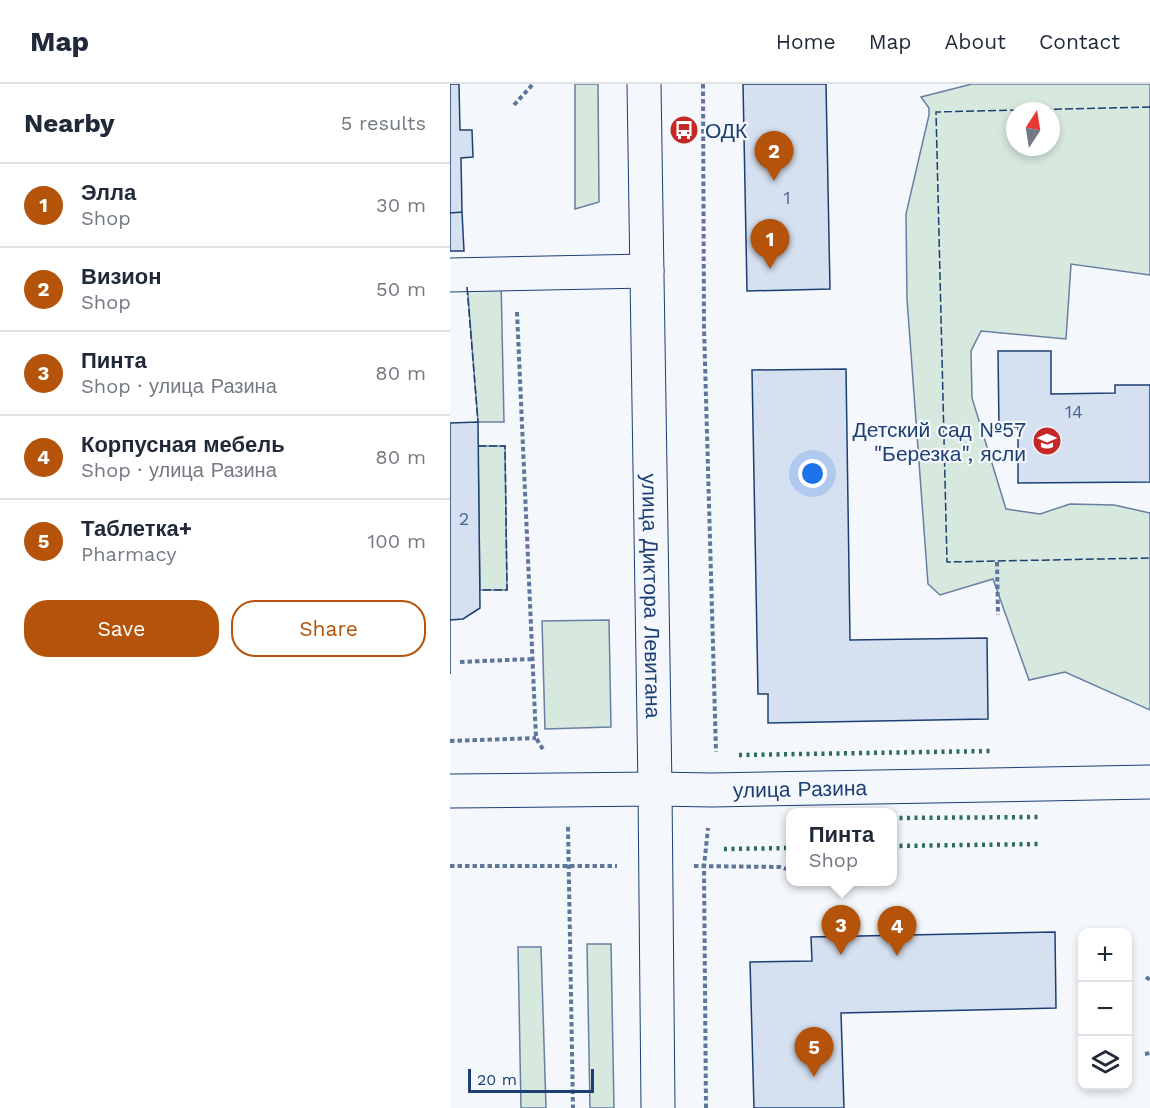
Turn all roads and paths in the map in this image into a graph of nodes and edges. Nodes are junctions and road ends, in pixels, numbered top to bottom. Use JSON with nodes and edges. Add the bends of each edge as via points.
{"nodes":[{"id":1,"x":533,"y":84,"type":"edge"},
{"id":2,"x":644,"y":84,"type":"edge"},
{"id":3,"x":703,"y":84,"type":"edge"},
{"id":4,"x":514,"y":105,"type":"dead end"},
{"id":5,"x":647,"y":271,"type":"junction"},
{"id":6,"x":515,"y":273,"type":"junction"},
{"id":7,"x":450,"y":275,"type":"edge"},
{"id":8,"x":997,"y":562,"type":"dead end"},
{"id":9,"x":998,"y":615,"type":"dead end"},
{"id":10,"x":531,"y":659,"type":"junction"},
{"id":11,"x":460,"y":662,"type":"dead end"},
{"id":12,"x":536,"y":738,"type":"junction"},
{"id":13,"x":450,"y":741,"type":"edge"},
{"id":14,"x":1150,"y":782,"type":"edge"},
{"id":15,"x":655,"y":789,"type":"junction"},
{"id":16,"x":568,"y":790,"type":"junction"},
{"id":17,"x":712,"y":790,"type":"junction"},
{"id":18,"x":450,"y":792,"type":"edge"},
{"id":19,"x":450,"y":866,"type":"edge"},
{"id":20,"x":656,"y":866,"type":"junction"},
{"id":21,"x":704,"y":866,"type":"junction"},
{"id":22,"x":568,"y":867,"type":"junction"},
{"id":23,"x":786,"y":869,"type":"edge"},
{"id":24,"x":573,"y":1108,"type":"edge"},
{"id":25,"x":658,"y":1108,"type":"edge"},
{"id":26,"x":706,"y":1108,"type":"edge"}],
"edges":[{"from":1,"to":4,"type":"path"},
{"from":2,"to":5,"type":"street","name":"улица Диктора Левитана"},
{"from":3,"to":17,"type":"path","via":[[704,327],[716,749]]},
{"from":5,"to":6,"type":"street"},
{"from":5,"to":15,"type":"street","name":"улица Диктора Левитана"},
{"from":6,"to":7,"type":"street"},
{"from":6,"to":10,"type":"path"},
{"from":8,"to":9,"type":"path"},
{"from":10,"to":11,"type":"path"},
{"from":10,"to":12,"type":"path"},
{"from":12,"to":13,"type":"path"},
{"from":12,"to":16,"type":"path"},
{"from":14,"to":17,"type":"street","name":"улица Разина"},
{"from":15,"to":16,"type":"street","name":"улица Разина"},
{"from":15,"to":17,"type":"street","name":"улица Разина"},
{"from":15,"to":20,"type":"street","name":"улица Диктора Левитана"},
{"from":16,"to":18,"type":"street","name":"улица Разина"},
{"from":16,"to":22,"type":"path"},
{"from":17,"to":21,"type":"path"},
{"from":19,"to":22,"type":"path"},
{"from":20,"to":21,"type":"path"},
{"from":20,"to":22,"type":"path"},
{"from":20,"to":25,"type":"street","name":"улица Диктора Левитана"},
{"from":21,"to":23,"type":"path"},
{"from":21,"to":26,"type":"path"},
{"from":22,"to":24,"type":"path"}]}
